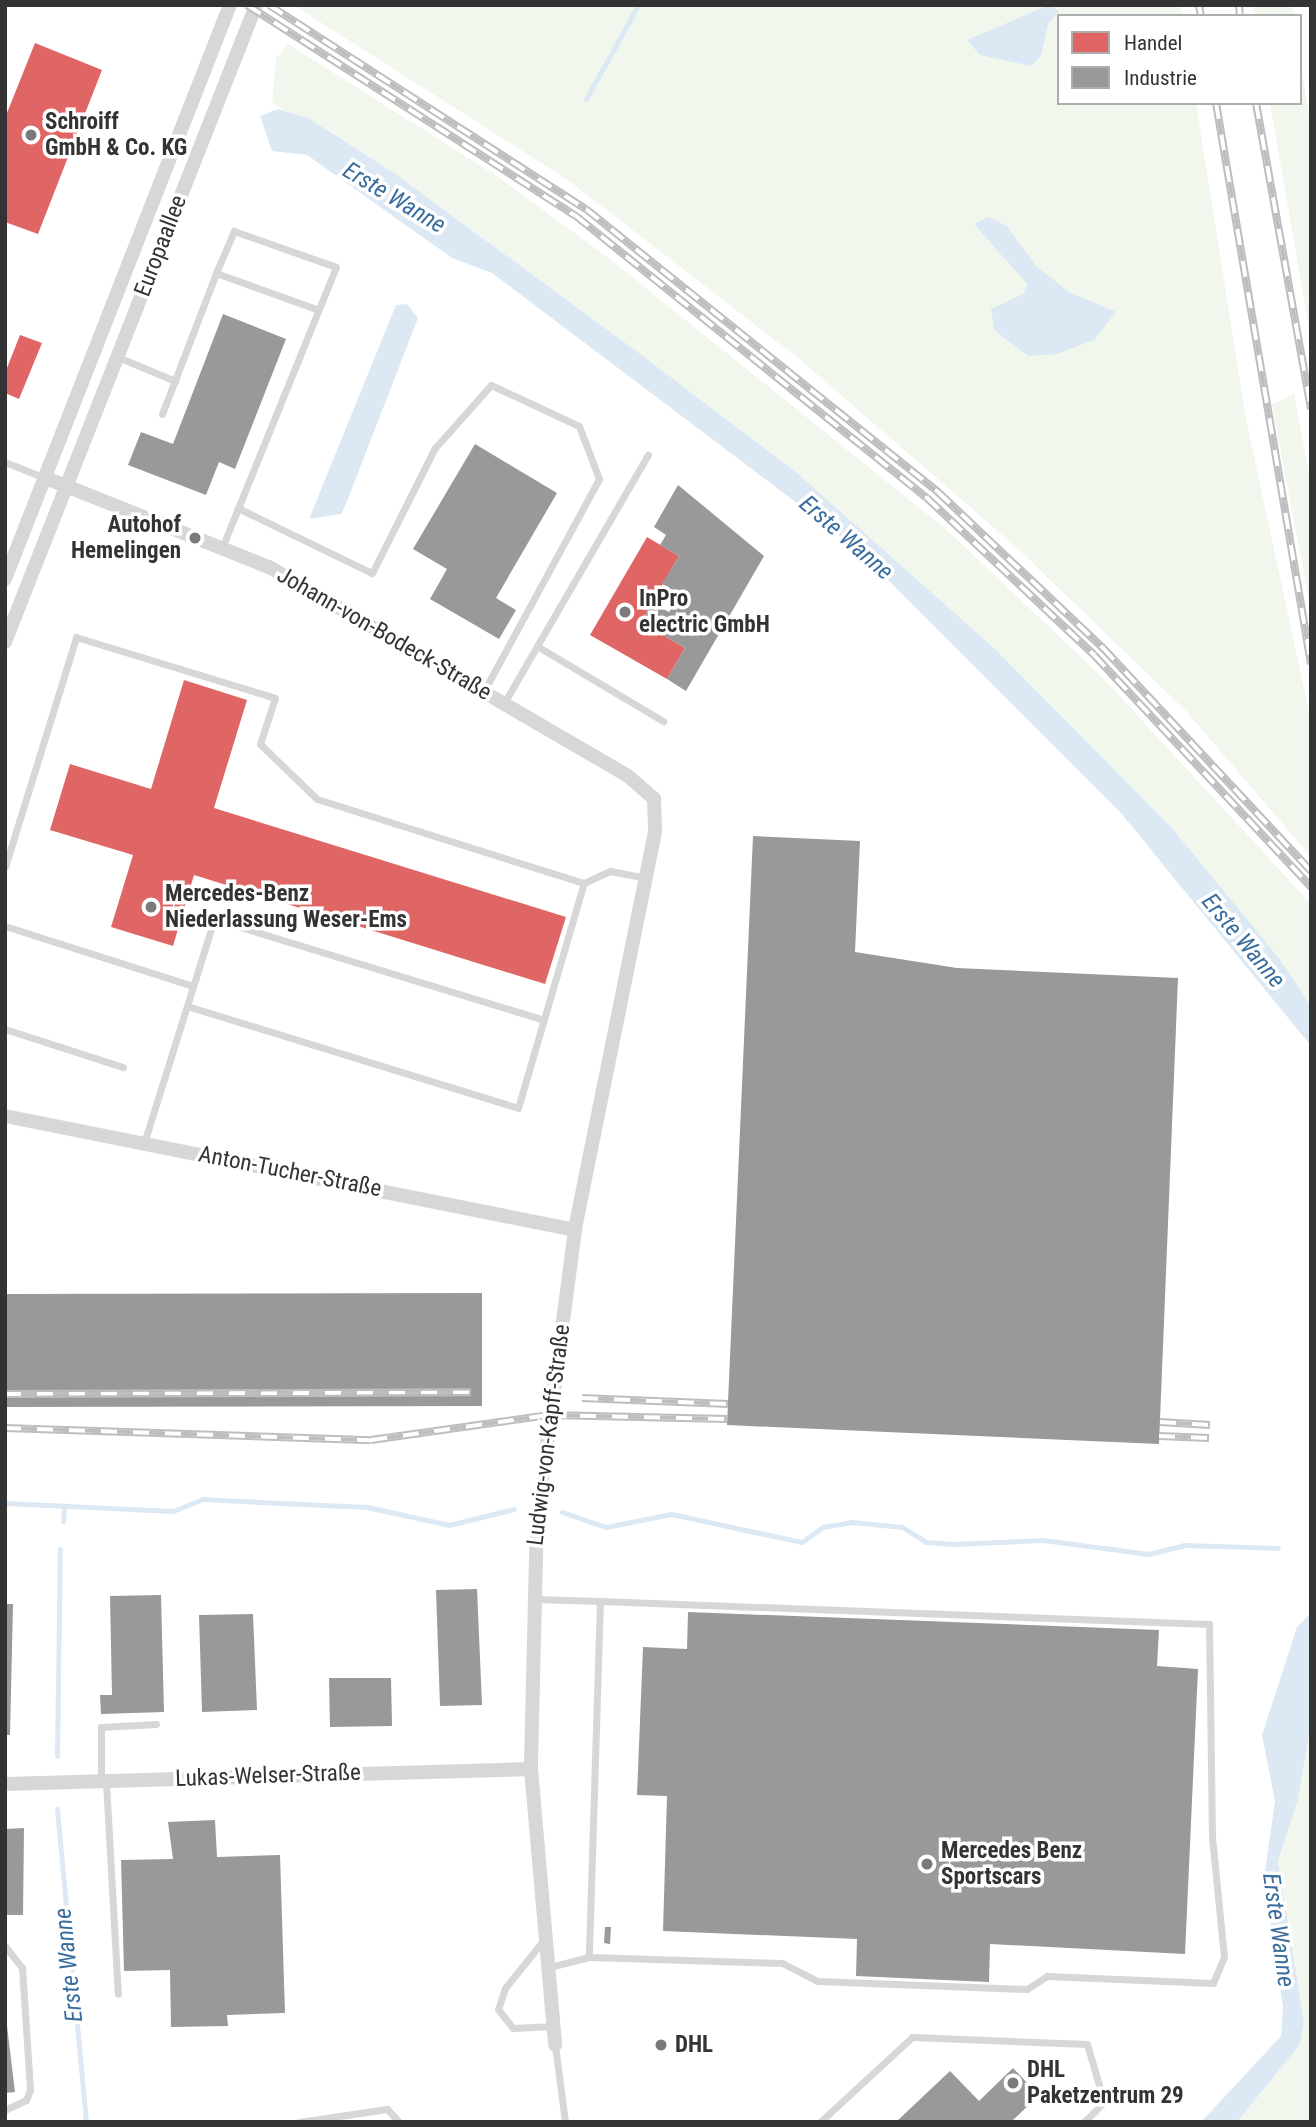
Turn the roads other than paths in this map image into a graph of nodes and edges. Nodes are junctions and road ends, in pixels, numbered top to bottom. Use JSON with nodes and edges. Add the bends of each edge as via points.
{"nodes":[{"id":1,"x":230,"y":5,"type":"edge"},
{"id":2,"x":256,"y":5,"type":"edge"},
{"id":3,"x":216,"y":273,"type":"junction"},
{"id":4,"x":316,"y":309,"type":"junction"},
{"id":5,"x":118,"y":357,"type":"junction"},
{"id":6,"x":175,"y":381,"type":"junction"},
{"id":7,"x":162,"y":414,"type":"dead end"},
{"id":8,"x":648,"y":455,"type":"dead end"},
{"id":9,"x":5,"y":463,"type":"edge"},
{"id":10,"x":46,"y":478,"type":"junction"},
{"id":11,"x":68,"y":487,"type":"junction"},
{"id":12,"x":237,"y":508,"type":"junction"},
{"id":13,"x":222,"y":548,"type":"junction"},
{"id":14,"x":5,"y":579,"type":"edge"},
{"id":15,"x":5,"y":642,"type":"edge"},
{"id":16,"x":537,"y":646,"type":"junction"},
{"id":17,"x":484,"y":692,"type":"junction"},
{"id":18,"x":503,"y":704,"type":"junction"},
{"id":19,"x":663,"y":721,"type":"dead end"},
{"id":20,"x":655,"y":832,"type":"joint"},
{"id":21,"x":5,"y":867,"type":"edge"},
{"id":22,"x":646,"y":878,"type":"junction"},
{"id":23,"x":584,"y":883,"type":"junction"},
{"id":24,"x":5,"y":926,"type":"edge"},
{"id":25,"x":193,"y":986,"type":"junction"},
{"id":26,"x":187,"y":1006,"type":"junction"},
{"id":27,"x":544,"y":1020,"type":"junction"},
{"id":28,"x":5,"y":1029,"type":"edge"},
{"id":29,"x":123,"y":1067,"type":"dead end"},
{"id":30,"x":5,"y":1116,"type":"edge"},
{"id":31,"x":144,"y":1143,"type":"junction"},
{"id":32,"x":575,"y":1230,"type":"junction"},
{"id":33,"x":533,"y":1599,"type":"junction"},
{"id":34,"x":600,"y":1601,"type":"junction"},
{"id":35,"x":156,"y":1724,"type":"dead end"},
{"id":36,"x":531,"y":1769,"type":"junction"},
{"id":37,"x":104,"y":1781,"type":"junction"},
{"id":38,"x":5,"y":1784,"type":"edge"},
{"id":39,"x":542,"y":1942,"type":"junction"},
{"id":40,"x":5,"y":1946,"type":"edge"},
{"id":41,"x":589,"y":1957,"type":"junction"},
{"id":42,"x":546,"y":1969,"type":"junction"},
{"id":43,"x":118,"y":1994,"type":"dead end"},
{"id":44,"x":553,"y":2026,"type":"junction"},
{"id":45,"x":555,"y":2045,"type":"joint"},
{"id":46,"x":5,"y":2110,"type":"edge"},
{"id":47,"x":299,"y":2122,"type":"edge"},
{"id":48,"x":399,"y":2122,"type":"edge"},
{"id":49,"x":565,"y":2122,"type":"edge"},
{"id":50,"x":820,"y":2122,"type":"edge"},
{"id":51,"x":1083,"y":2122,"type":"edge"}],
"edges":[{"from":1,"to":10,"type":"street","name":"Europaallee"},
{"from":2,"to":5,"type":"street","name":"Europaallee"},
{"from":3,"to":4,"type":"lane"},
{"from":3,"to":4,"type":"lane","via":[[234,230],[336,267]]},
{"from":3,"to":6,"type":"lane"},
{"from":4,"to":12,"type":"lane"},
{"from":5,"to":6,"type":"lane"},
{"from":5,"to":11,"type":"street","name":"Europaallee"},
{"from":6,"to":7,"type":"lane"},
{"from":8,"to":16,"type":"lane"},
{"from":9,"to":10,"type":"lane"},
{"from":10,"to":11,"type":"street"},
{"from":10,"to":14,"type":"street","name":"Europaallee"},
{"from":11,"to":13,"type":"street","name":"Johann-von-Bodeck-Straße"},
{"from":11,"to":15,"type":"street","name":"Europaallee"},
{"from":12,"to":13,"type":"lane"},
{"from":12,"to":17,"type":"lane","via":[[372,573],[435,448],[491,385],[579,426],[599,479]]},
{"from":13,"to":17,"type":"street","name":"Johann-von-Bodeck-Straße","via":[[311,589]]},
{"from":16,"to":18,"type":"lane"},
{"from":16,"to":19,"type":"lane"},
{"from":17,"to":18,"type":"street","name":"Johann-von-Bodeck-Straße"},
{"from":18,"to":20,"type":"street","name":"Johann-von-Bodeck-Straße","via":[[642,786],[653,799]]},
{"from":20,"to":22,"type":"street","name":"Ludwig-von-Kapff-Straße"},
{"from":21,"to":23,"type":"lane","via":[[76,637],[275,698],[260,744],[317,799]]},
{"from":22,"to":23,"type":"lane","via":[[610,871]]},
{"from":22,"to":32,"type":"street","name":"Ludwig-von-Kapff-Straße"},
{"from":23,"to":27,"type":"lane"},
{"from":24,"to":25,"type":"lane"},
{"from":25,"to":26,"type":"lane"},
{"from":25,"to":27,"type":"lane","via":[[214,919]]},
{"from":26,"to":27,"type":"lane","via":[[518,1108]]},
{"from":26,"to":31,"type":"lane"},
{"from":28,"to":29,"type":"lane"},
{"from":30,"to":31,"type":"street","name":"Anton-Tucher-Straße"},
{"from":31,"to":32,"type":"street","name":"Anton-Tucher-Straße"},
{"from":32,"to":33,"type":"street","name":"Ludwig-von-Kapff-Straße","via":[[543,1456]]},
{"from":33,"to":34,"type":"lane"},
{"from":33,"to":36,"type":"street","name":"Ludwig-von-Kapff-Straße"},
{"from":34,"to":41,"type":"lane"},
{"from":34,"to":41,"type":"lane","via":[[1209,1624],[1212,1837],[1224,1957],[1213,1983],[1047,1976],[1027,1989],[817,1981],[782,1963]]},
{"from":35,"to":37,"type":"lane","via":[[101,1727]]},
{"from":36,"to":37,"type":"street","name":"Lukas-Welser-Straße"},
{"from":36,"to":39,"type":"street","name":"Ludwig-von-Kapff-Straße"},
{"from":37,"to":38,"type":"street","name":"Lukas-Welser-Straße"},
{"from":37,"to":43,"type":"lane"},
{"from":39,"to":42,"type":"street","name":"Ludwig-von-Kapff-Straße"},
{"from":39,"to":44,"type":"lane","via":[[505,1988],[498,2009],[513,2028]]},
{"from":40,"to":46,"type":"lane","via":[[22,1968],[30,2090],[26,2100]]},
{"from":41,"to":42,"type":"lane"},
{"from":42,"to":44,"type":"street","name":"Ludwig-von-Kapff-Straße"},
{"from":44,"to":45,"type":"street","name":"Ludwig-von-Kapff-Straße"},
{"from":45,"to":49,"type":"lane"},
{"from":47,"to":48,"type":"lane","via":[[387,2109]]},
{"from":50,"to":51,"type":"lane","via":[[912,2037],[1087,2044],[1104,2102]]}]}
